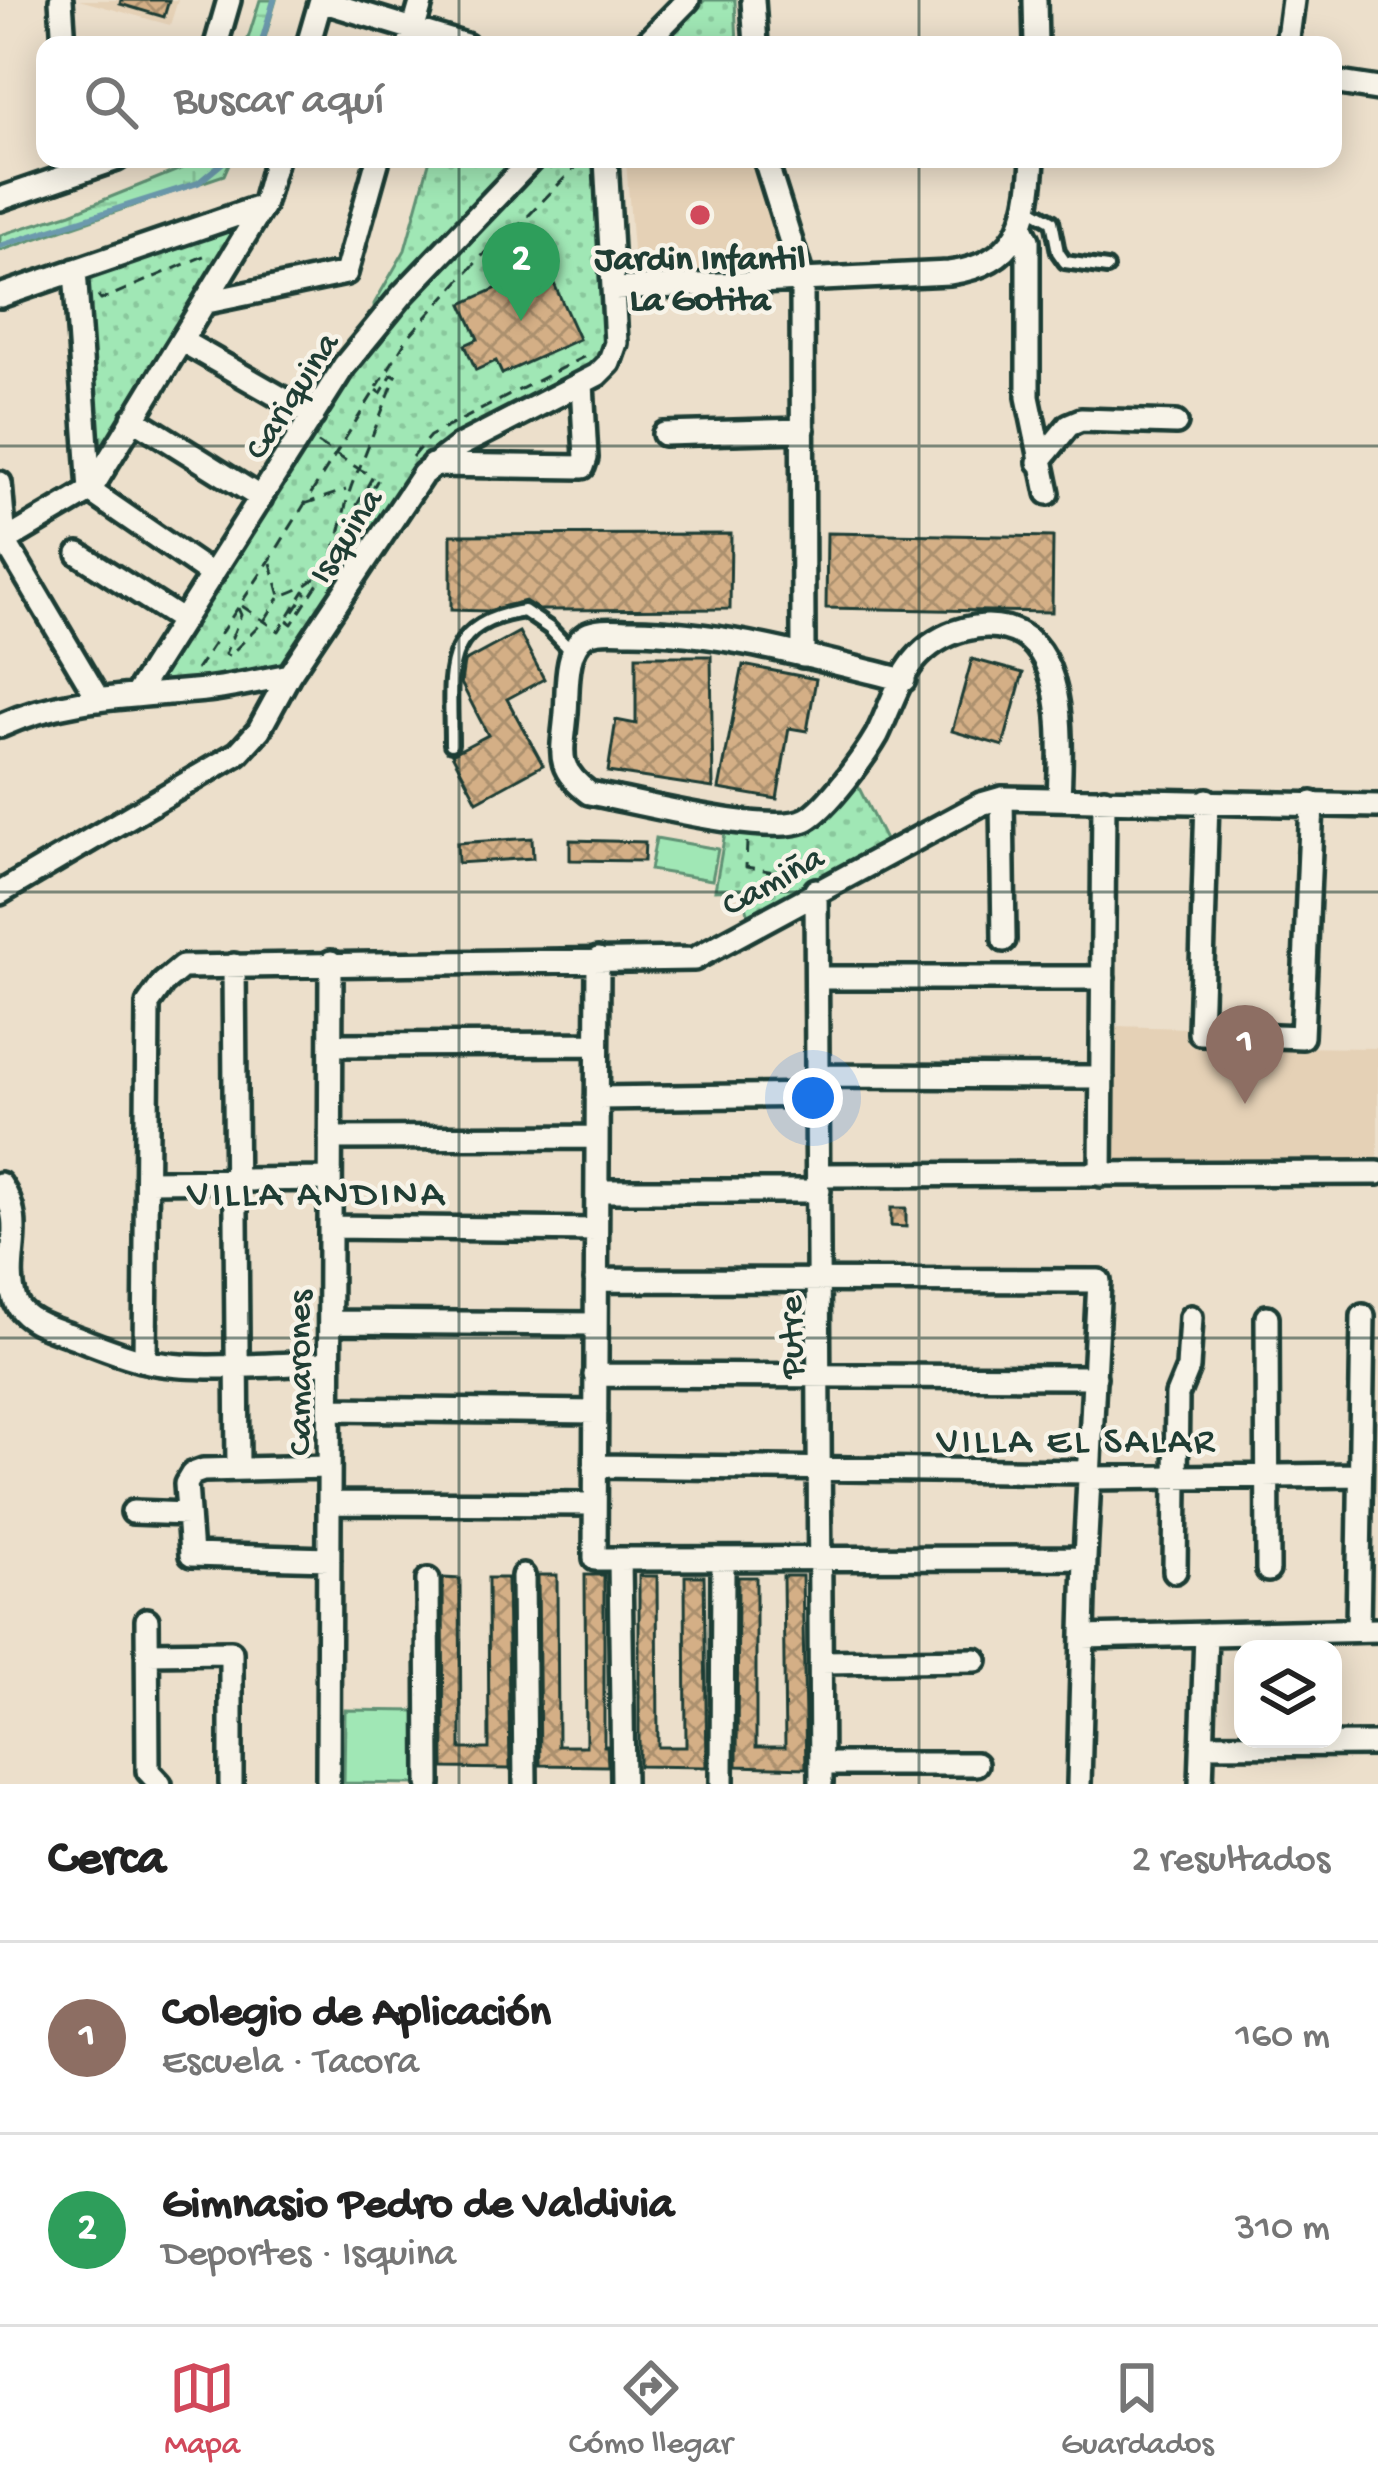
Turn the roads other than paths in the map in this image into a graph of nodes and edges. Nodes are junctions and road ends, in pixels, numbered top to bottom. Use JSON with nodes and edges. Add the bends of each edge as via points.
{"nodes":[{"id":1,"x":61,"y":0,"type":"edge"},
{"id":2,"x":230,"y":0,"type":"edge"},
{"id":3,"x":321,"y":0,"type":"edge"},
{"id":4,"x":422,"y":0,"type":"edge"},
{"id":5,"x":688,"y":0,"type":"edge"},
{"id":6,"x":753,"y":0,"type":"edge"},
{"id":7,"x":1035,"y":0,"type":"edge"},
{"id":8,"x":1294,"y":0,"type":"edge"},
{"id":9,"x":63,"y":36,"type":"edge"},
{"id":10,"x":219,"y":36,"type":"edge"},
{"id":11,"x":311,"y":36,"type":"edge"},
{"id":12,"x":409,"y":36,"type":"edge"},
{"id":13,"x":411,"y":36,"type":"edge"},
{"id":14,"x":653,"y":36,"type":"edge"},
{"id":15,"x":755,"y":36,"type":"edge"},
{"id":16,"x":1036,"y":36,"type":"edge"},
{"id":17,"x":1288,"y":36,"type":"edge"},
{"id":18,"x":1342,"y":83,"type":"edge"},
{"id":19,"x":1378,"y":89,"type":"edge"},
{"id":20,"x":70,"y":168,"type":"edge"},
{"id":21,"x":273,"y":168,"type":"edge"},
{"id":22,"x":375,"y":168,"type":"edge"},
{"id":23,"x":536,"y":168,"type":"edge"},
{"id":24,"x":607,"y":168,"type":"edge"},
{"id":25,"x":768,"y":168,"type":"edge"},
{"id":26,"x":1032,"y":168,"type":"edge"},
{"id":27,"x":0,"y":199,"type":"edge"},
{"id":28,"x":262,"y":206,"type":"junction"},
{"id":29,"x":1026,"y":217,"type":"junction"},
{"id":30,"x":1107,"y":268,"type":"dead end"},
{"id":31,"x":76,"y":274,"type":"junction"},
{"id":32,"x":802,"y":277,"type":"junction"},
{"id":33,"x":615,"y":289,"type":"junction"},
{"id":34,"x":0,"y":296,"type":"edge"},
{"id":35,"x":207,"y":302,"type":"junction"},
{"id":36,"x":182,"y":341,"type":"junction"},
{"id":37,"x":582,"y":383,"type":"junction"},
{"id":38,"x":313,"y":416,"type":"junction"},
{"id":39,"x":133,"y":418,"type":"junction"},
{"id":40,"x":1176,"y":423,"type":"dead end"},
{"id":41,"x":802,"y":430,"type":"junction"},
{"id":42,"x":664,"y":434,"type":"dead end"},
{"id":43,"x":1039,"y":462,"type":"junction"},
{"id":44,"x":432,"y":465,"type":"junction"},
{"id":45,"x":0,"y":483,"type":"edge"},
{"id":46,"x":90,"y":491,"type":"junction"},
{"id":47,"x":1048,"y":493,"type":"dead end"},
{"id":48,"x":261,"y":498,"type":"junction"},
{"id":49,"x":3,"y":542,"type":"edge"},
{"id":50,"x":79,"y":554,"type":"dead end"},
{"id":51,"x":212,"y":575,"type":"junction"},
{"id":52,"x":183,"y":621,"type":"junction"},
{"id":53,"x":573,"y":653,"type":"junction"},
{"id":54,"x":803,"y":656,"type":"junction"},
{"id":55,"x":289,"y":676,"type":"junction"},
{"id":56,"x":904,"y":680,"type":"junction"},
{"id":57,"x":136,"y":694,"type":"junction"},
{"id":58,"x":99,"y":700,"type":"junction"},
{"id":59,"x":2,"y":721,"type":"edge"},
{"id":60,"x":451,"y":744,"type":"dead end"},
{"id":61,"x":1002,"y":798,"type":"junction"},
{"id":62,"x":1059,"y":798,"type":"junction"},
{"id":63,"x":1104,"y":799,"type":"junction"},
{"id":64,"x":1207,"y":800,"type":"junction"},
{"id":65,"x":1312,"y":803,"type":"junction"},
{"id":66,"x":1378,"y":806,"type":"edge"},
{"id":67,"x":817,"y":890,"type":"junction"},
{"id":68,"x":0,"y":893,"type":"edge"},
{"id":69,"x":1004,"y":940,"type":"dead end"},
{"id":70,"x":598,"y":959,"type":"junction"},
{"id":71,"x":331,"y":962,"type":"junction"},
{"id":72,"x":235,"y":965,"type":"junction"},
{"id":73,"x":818,"y":978,"type":"junction"},
{"id":74,"x":1102,"y":978,"type":"junction"},
{"id":75,"x":597,"y":1044,"type":"junction"},
{"id":76,"x":331,"y":1045,"type":"junction"},
{"id":77,"x":1102,"y":1077,"type":"junction"},
{"id":78,"x":819,"y":1086,"type":"junction"},
{"id":79,"x":597,"y":1099,"type":"junction"},
{"id":80,"x":597,"y":1137,"type":"junction"},
{"id":81,"x":331,"y":1138,"type":"junction"},
{"id":82,"x":1378,"y":1172,"type":"edge"},
{"id":83,"x":1101,"y":1175,"type":"junction"},
{"id":84,"x":330,"y":1179,"type":"junction"},
{"id":85,"x":148,"y":1180,"type":"junction"},
{"id":86,"x":237,"y":1180,"type":"junction"},
{"id":87,"x":819,"y":1183,"type":"junction"},
{"id":88,"x":0,"y":1184,"type":"edge"},
{"id":89,"x":596,"y":1191,"type":"junction"},
{"id":90,"x":330,"y":1227,"type":"junction"},
{"id":91,"x":596,"y":1230,"type":"junction"},
{"id":92,"x":596,"y":1280,"type":"junction"},
{"id":93,"x":820,"y":1280,"type":"junction"},
{"id":94,"x":1363,"y":1316,"type":"dead end"},
{"id":95,"x":1191,"y":1317,"type":"dead end"},
{"id":96,"x":1267,"y":1317,"type":"dead end"},
{"id":97,"x":330,"y":1322,"type":"junction"},
{"id":98,"x":596,"y":1324,"type":"junction"},
{"id":99,"x":146,"y":1361,"type":"junction"},
{"id":100,"x":329,"y":1363,"type":"junction"},
{"id":101,"x":237,"y":1364,"type":"junction"},
{"id":102,"x":596,"y":1375,"type":"junction"},
{"id":103,"x":821,"y":1376,"type":"junction"},
{"id":104,"x":1095,"y":1377,"type":"junction"},
{"id":105,"x":329,"y":1409,"type":"junction"},
{"id":106,"x":596,"y":1412,"type":"junction"},
{"id":107,"x":329,"y":1466,"type":"junction"},
{"id":108,"x":595,"y":1466,"type":"junction"},
{"id":109,"x":822,"y":1468,"type":"junction"},
{"id":110,"x":238,"y":1469,"type":"junction"},
{"id":111,"x":1366,"y":1471,"type":"edge"},
{"id":112,"x":1089,"y":1475,"type":"junction"},
{"id":113,"x":1268,"y":1476,"type":"junction"},
{"id":114,"x":1176,"y":1477,"type":"junction"},
{"id":115,"x":329,"y":1503,"type":"junction"},
{"id":116,"x":595,"y":1504,"type":"junction"},
{"id":117,"x":133,"y":1512,"type":"dead end"},
{"id":118,"x":187,"y":1514,"type":"junction"},
{"id":119,"x":1085,"y":1558,"type":"junction"},
{"id":120,"x":329,"y":1559,"type":"junction"},
{"id":121,"x":821,"y":1559,"type":"junction"},
{"id":122,"x":620,"y":1560,"type":"junction"},
{"id":123,"x":723,"y":1561,"type":"junction"},
{"id":124,"x":1268,"y":1570,"type":"dead end"},
{"id":125,"x":1175,"y":1571,"type":"dead end"},
{"id":126,"x":524,"y":1576,"type":"dead end"},
{"id":127,"x":428,"y":1580,"type":"dead end"},
{"id":128,"x":147,"y":1620,"type":"dead end"},
{"id":129,"x":1368,"y":1630,"type":"edge"},
{"id":130,"x":1206,"y":1634,"type":"junction"},
{"id":131,"x":1083,"y":1637,"type":"junction"},
{"id":132,"x":147,"y":1653,"type":"junction"},
{"id":133,"x":976,"y":1660,"type":"dead end"},
{"id":134,"x":821,"y":1662,"type":"junction"},
{"id":135,"x":1378,"y":1744,"type":"edge"},
{"id":136,"x":1202,"y":1745,"type":"junction"},
{"id":137,"x":976,"y":1764,"type":"dead end"},
{"id":138,"x":821,"y":1774,"type":"edge"},
{"id":139,"x":160,"y":1784,"type":"edge"},
{"id":140,"x":231,"y":1784,"type":"edge"},
{"id":141,"x":328,"y":1784,"type":"edge"},
{"id":142,"x":430,"y":1784,"type":"edge"},
{"id":143,"x":525,"y":1784,"type":"edge"},
{"id":144,"x":623,"y":1784,"type":"edge"},
{"id":145,"x":722,"y":1784,"type":"edge"},
{"id":146,"x":1079,"y":1784,"type":"edge"},
{"id":147,"x":1201,"y":1784,"type":"edge"}],
"edges":[{"from":1,"to":9,"type":"street"},
{"from":2,"to":10,"type":"street"},
{"from":3,"to":11,"type":"street"},
{"from":3,"to":12,"type":"street"},
{"from":4,"to":13,"type":"street"},
{"from":5,"to":14,"type":"street"},
{"from":6,"to":15,"type":"street"},
{"from":7,"to":16,"type":"street"},
{"from":8,"to":17,"type":"street"},
{"from":18,"to":19,"type":"street"},
{"from":20,"to":27,"type":"street"},
{"from":21,"to":28,"type":"street"},
{"from":22,"to":35,"type":"street","via":[[346,273]]},
{"from":23,"to":38,"type":"street","name":"Cariquina","via":[[382,318]]},
{"from":24,"to":33,"type":"street","name":"Isquina"},
{"from":25,"to":32,"type":"street"},
{"from":26,"to":29,"type":"street"},
{"from":28,"to":31,"type":"street"},
{"from":28,"to":35,"type":"street"},
{"from":29,"to":30,"type":"lane","via":[[1052,221],[1065,262]]},
{"from":29,"to":32,"type":"street","via":[[998,256],[962,271]]},
{"from":29,"to":43,"type":"street","via":[[1028,397]]},
{"from":31,"to":34,"type":"street"},
{"from":31,"to":46,"type":"street"},
{"from":32,"to":33,"type":"street"},
{"from":32,"to":41,"type":"street"},
{"from":33,"to":37,"type":"street","name":"Isquina","via":[[614,353]]},
{"from":35,"to":36,"type":"street"},
{"from":36,"to":38,"type":"street"},
{"from":36,"to":39,"type":"street"},
{"from":37,"to":44,"type":"street","name":"Isquina"},
{"from":37,"to":44,"type":"street","via":[[583,467]]},
{"from":38,"to":48,"type":"street","name":"Cariquina"},
{"from":39,"to":46,"type":"street"},
{"from":39,"to":48,"type":"street"},
{"from":40,"to":43,"type":"street","via":[[1081,420]]},
{"from":41,"to":42,"type":"street"},
{"from":41,"to":54,"type":"street"},
{"from":43,"to":47,"type":"street"},
{"from":44,"to":55,"type":"street","name":"Isquina"},
{"from":45,"to":49,"type":"street"},
{"from":46,"to":49,"type":"street"},
{"from":46,"to":51,"type":"street"},
{"from":48,"to":51,"type":"street","name":"Cariquina"},
{"from":49,"to":58,"type":"street"},
{"from":50,"to":52,"type":"street"},
{"from":51,"to":52,"type":"street","name":"Cariquina"},
{"from":52,"to":57,"type":"street","name":"Cariquina"},
{"from":53,"to":54,"type":"street","via":[[596,631],[737,639]]},
{"from":53,"to":56,"type":"street","via":[[562,765],[572,780],[590,793],[748,822],[791,824],[819,810],[875,738]]},
{"from":53,"to":60,"type":"lane","via":[[524,611],[502,614],[461,639],[451,665]]},
{"from":54,"to":56,"type":"street"},
{"from":55,"to":57,"type":"street"},
{"from":55,"to":68,"type":"street","name":"Isquina","via":[[238,753]]},
{"from":56,"to":62,"type":"street","via":[[919,656],[952,633],[994,626],[1026,637],[1054,678]]},
{"from":57,"to":58,"type":"street"},
{"from":58,"to":59,"type":"street"},
{"from":61,"to":62,"type":"street","name":"Camiña"},
{"from":61,"to":67,"type":"street","name":"Camiña"},
{"from":61,"to":69,"type":"street"},
{"from":62,"to":63,"type":"street","name":"Camiña"},
{"from":63,"to":64,"type":"street","name":"Camiña"},
{"from":63,"to":74,"type":"street"},
{"from":64,"to":65,"type":"street","name":"Camiña"},
{"from":64,"to":65,"type":"street","via":[[1200,1033],[1302,1037]]},
{"from":65,"to":66,"type":"street","name":"Camiña"},
{"from":67,"to":70,"type":"street","name":"Camiña","via":[[694,959]]},
{"from":67,"to":73,"type":"street","name":"Putre"},
{"from":70,"to":71,"type":"street","name":"Camiña"},
{"from":70,"to":75,"type":"street"},
{"from":71,"to":72,"type":"street","name":"Camiña"},
{"from":71,"to":76,"type":"street","name":"Camarones"},
{"from":72,"to":85,"type":"street","name":"Camiña","via":[[182,968],[148,1004]]},
{"from":72,"to":86,"type":"street"},
{"from":73,"to":74,"type":"street"},
{"from":73,"to":78,"type":"street","name":"Putre"},
{"from":74,"to":77,"type":"street"},
{"from":75,"to":76,"type":"street"},
{"from":75,"to":79,"type":"street"},
{"from":76,"to":81,"type":"street","name":"Camarones"},
{"from":77,"to":78,"type":"street"},
{"from":77,"to":83,"type":"street"},
{"from":78,"to":79,"type":"street"},
{"from":78,"to":87,"type":"street","name":"Putre"},
{"from":79,"to":80,"type":"street"},
{"from":80,"to":81,"type":"street"},
{"from":80,"to":89,"type":"street"},
{"from":81,"to":84,"type":"street","name":"Camarones"},
{"from":82,"to":83,"type":"street"},
{"from":83,"to":87,"type":"street"},
{"from":84,"to":86,"type":"street"},
{"from":84,"to":90,"type":"street","name":"Camarones"},
{"from":85,"to":86,"type":"street"},
{"from":85,"to":99,"type":"street"},
{"from":86,"to":101,"type":"street"},
{"from":87,"to":89,"type":"street"},
{"from":87,"to":93,"type":"street","name":"Putre"},
{"from":88,"to":99,"type":"street","via":[[17,1219],[12,1275],[24,1314]]},
{"from":89,"to":91,"type":"street"},
{"from":90,"to":91,"type":"street"},
{"from":90,"to":97,"type":"street","name":"Camarones"},
{"from":91,"to":92,"type":"street"},
{"from":92,"to":93,"type":"street"},
{"from":92,"to":98,"type":"street"},
{"from":93,"to":103,"type":"street","name":"Putre"},
{"from":93,"to":104,"type":"street","via":[[1100,1281]]},
{"from":94,"to":111,"type":"street"},
{"from":95,"to":114,"type":"street"},
{"from":96,"to":113,"type":"street"},
{"from":97,"to":98,"type":"street"},
{"from":97,"to":100,"type":"street","name":"Camarones"},
{"from":98,"to":102,"type":"street"},
{"from":99,"to":101,"type":"street"},
{"from":100,"to":101,"type":"street"},
{"from":100,"to":105,"type":"street","name":"Camarones"},
{"from":101,"to":110,"type":"street"},
{"from":102,"to":103,"type":"street"},
{"from":102,"to":106,"type":"street"},
{"from":103,"to":104,"type":"street"},
{"from":103,"to":109,"type":"street","name":"Putre"},
{"from":104,"to":112,"type":"street"},
{"from":105,"to":106,"type":"street"},
{"from":105,"to":107,"type":"street","name":"Camarones"},
{"from":106,"to":108,"type":"street"},
{"from":107,"to":110,"type":"street"},
{"from":107,"to":115,"type":"street","name":"Camarones"},
{"from":108,"to":109,"type":"street"},
{"from":108,"to":116,"type":"street"},
{"from":109,"to":112,"type":"street"},
{"from":109,"to":121,"type":"street","name":"Putre"},
{"from":110,"to":118,"type":"street","via":[[192,1474]]},
{"from":111,"to":113,"type":"street"},
{"from":111,"to":129,"type":"street"},
{"from":112,"to":114,"type":"street"},
{"from":112,"to":119,"type":"street"},
{"from":113,"to":114,"type":"street"},
{"from":113,"to":124,"type":"street"},
{"from":114,"to":125,"type":"street"},
{"from":115,"to":116,"type":"street"},
{"from":115,"to":120,"type":"street","name":"Camarones"},
{"from":116,"to":122,"type":"street","via":[[595,1559]]},
{"from":117,"to":118,"type":"street"},
{"from":118,"to":120,"type":"street","via":[[191,1555],[200,1558]]},
{"from":119,"to":121,"type":"street"},
{"from":119,"to":131,"type":"street"},
{"from":120,"to":141,"type":"street","name":"Camarones"},
{"from":121,"to":123,"type":"street"},
{"from":121,"to":134,"type":"street","name":"Putre"},
{"from":122,"to":123,"type":"street"},
{"from":122,"to":144,"type":"street"},
{"from":123,"to":145,"type":"street"},
{"from":126,"to":143,"type":"street"},
{"from":127,"to":142,"type":"street"},
{"from":128,"to":132,"type":"street"},
{"from":129,"to":130,"type":"street"},
{"from":130,"to":131,"type":"street"},
{"from":130,"to":136,"type":"street"},
{"from":131,"to":146,"type":"street"},
{"from":132,"to":139,"type":"street","via":[[148,1771]]},
{"from":132,"to":140,"type":"street","via":[[231,1652]]},
{"from":133,"to":134,"type":"street"},
{"from":134,"to":138,"type":"street","name":"Putre"},
{"from":135,"to":136,"type":"street"},
{"from":136,"to":147,"type":"street"},
{"from":137,"to":138,"type":"street"}]}
